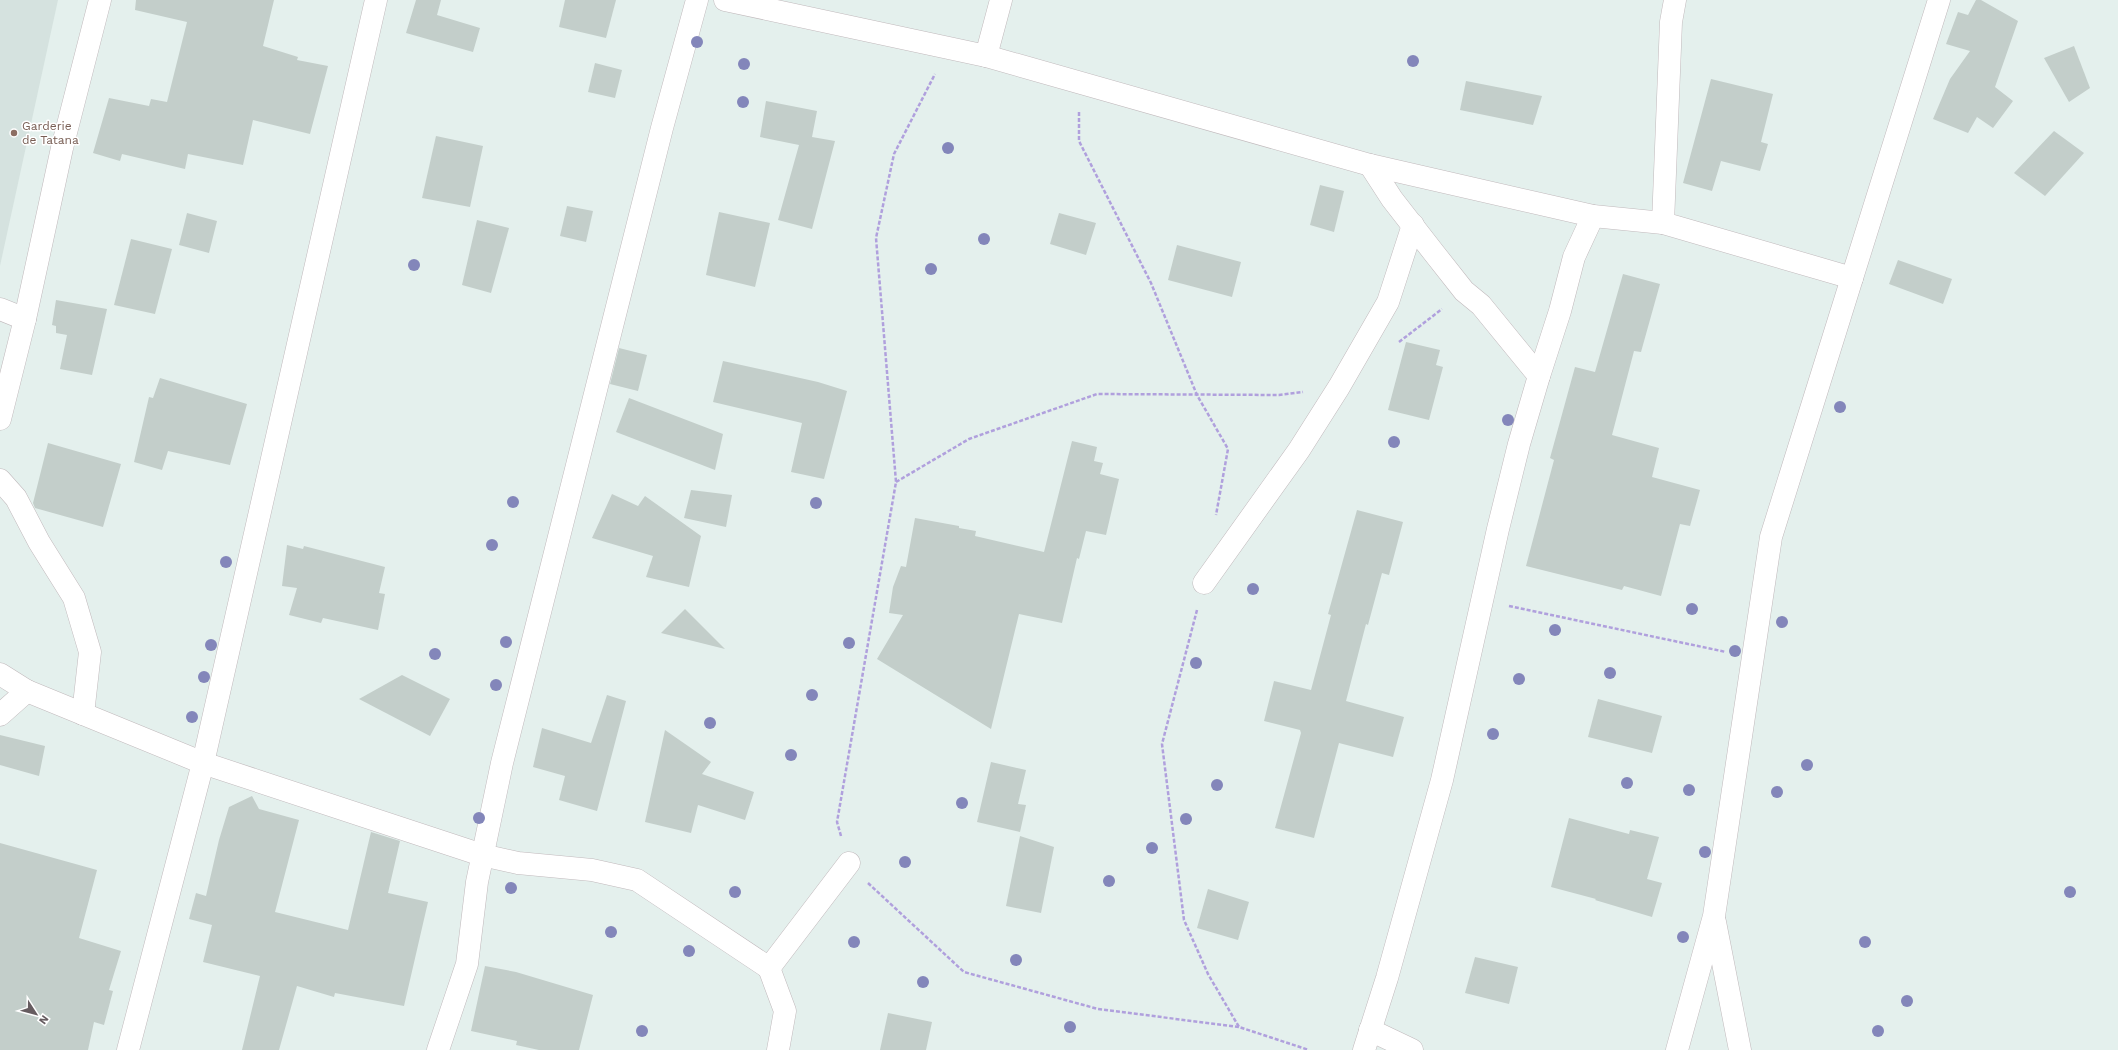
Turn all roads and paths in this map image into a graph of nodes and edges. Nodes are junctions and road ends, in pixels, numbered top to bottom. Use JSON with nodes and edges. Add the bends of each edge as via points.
{"nodes":[{"id":1,"x":100,"y":0,"type":"edge"},
{"id":2,"x":376,"y":0,"type":"edge"},
{"id":3,"x":698,"y":0,"type":"edge"},
{"id":4,"x":725,"y":0,"type":"edge"},
{"id":5,"x":1001,"y":0,"type":"edge"},
{"id":6,"x":1675,"y":0,"type":"edge"},
{"id":7,"x":1940,"y":0,"type":"edge"},
{"id":8,"x":948,"y":48,"type":"junction"},
{"id":9,"x":986,"y":56,"type":"junction"},
{"id":10,"x":1370,"y":165,"type":"junction"},
{"id":11,"x":1593,"y":216,"type":"junction"},
{"id":12,"x":1663,"y":223,"type":"junction"},
{"id":13,"x":1413,"y":225,"type":"junction"},
{"id":14,"x":1852,"y":278,"type":"junction"},
{"id":15,"x":1464,"y":291,"type":"junction"},
{"id":16,"x":0,"y":309,"type":"edge"},
{"id":17,"x":25,"y":319,"type":"junction"},
{"id":18,"x":1394,"y":346,"type":"dead end"},
{"id":19,"x":1539,"y":376,"type":"junction"},
{"id":20,"x":1339,"y":388,"type":"junction"},
{"id":21,"x":0,"y":419,"type":"edge"},
{"id":22,"x":0,"y":480,"type":"edge"},
{"id":23,"x":896,"y":482,"type":"junction"},
{"id":24,"x":1204,"y":583,"type":"dead end"},
{"id":25,"x":1482,"y":600,"type":"junction"},
{"id":26,"x":1754,"y":657,"type":"junction"},
{"id":27,"x":0,"y":674,"type":"edge"},
{"id":28,"x":27,"y":691,"type":"junction"},
{"id":29,"x":83,"y":714,"type":"junction"},
{"id":30,"x":0,"y":715,"type":"edge"},
{"id":31,"x":203,"y":763,"type":"junction"},
{"id":32,"x":482,"y":855,"type":"junction"},
{"id":33,"x":849,"y":863,"type":"junction"},
{"id":34,"x":1714,"y":916,"type":"junction"},
{"id":35,"x":769,"y":968,"type":"junction"},
{"id":36,"x":1239,"y":1027,"type":"dead end"},
{"id":37,"x":1367,"y":1040,"type":"edge"},
{"id":38,"x":128,"y":1050,"type":"edge"},
{"id":39,"x":438,"y":1050,"type":"edge"},
{"id":40,"x":778,"y":1050,"type":"edge"},
{"id":41,"x":1412,"y":1050,"type":"edge"},
{"id":42,"x":1677,"y":1050,"type":"edge"},
{"id":43,"x":1740,"y":1050,"type":"edge"}],
"edges":[{"from":1,"to":17,"type":"street","via":[[62,148]]},
{"from":2,"to":31,"type":"street"},
{"from":3,"to":32,"type":"street","via":[[660,136],[502,762]]},
{"from":4,"to":8,"type":"street"},
{"from":5,"to":9,"type":"street"},
{"from":6,"to":12,"type":"street","via":[[1671,22]]},
{"from":7,"to":14,"type":"street"},
{"from":8,"to":9,"type":"street"},
{"from":8,"to":23,"type":"path","via":[[894,154],[876,238]]},
{"from":9,"to":10,"type":"street"},
{"from":10,"to":11,"type":"street"},
{"from":10,"to":13,"type":"street"},
{"from":11,"to":12,"type":"street"},
{"from":11,"to":19,"type":"street","via":[[1574,257],[1560,312]]},
{"from":12,"to":14,"type":"street"},
{"from":13,"to":15,"type":"street"},
{"from":13,"to":20,"type":"street","via":[[1388,302]]},
{"from":14,"to":26,"type":"street","via":[[1771,537]]},
{"from":15,"to":18,"type":"path"},
{"from":15,"to":19,"type":"street","via":[[1481,305]]},
{"from":16,"to":17,"type":"street"},
{"from":17,"to":21,"type":"street"},
{"from":19,"to":25,"type":"street"},
{"from":20,"to":23,"type":"path","via":[[1279,395],[1097,394],[969,439]]},
{"from":20,"to":24,"type":"street","via":[[1299,450]]},
{"from":22,"to":29,"type":"street","via":[[16,498],[39,542],[74,598],[90,652]]},
{"from":23,"to":33,"type":"path","via":[[838,822]]},
{"from":25,"to":26,"type":"path"},
{"from":25,"to":37,"type":"street","via":[[1442,780]]},
{"from":26,"to":34,"type":"street"},
{"from":27,"to":28,"type":"street"},
{"from":28,"to":29,"type":"street"},
{"from":28,"to":30,"type":"street"},
{"from":29,"to":31,"type":"street"},
{"from":31,"to":32,"type":"street"},
{"from":31,"to":38,"type":"street"},
{"from":32,"to":35,"type":"street","via":[[518,863],[592,870],[637,880]]},
{"from":32,"to":39,"type":"street","via":[[467,964]]},
{"from":33,"to":35,"type":"street"},
{"from":33,"to":36,"type":"path","via":[[964,972],[1098,1008]]},
{"from":34,"to":42,"type":"street"},
{"from":34,"to":43,"type":"street"},
{"from":35,"to":40,"type":"street","via":[[785,1011]]},
{"from":37,"to":41,"type":"street"}]}
